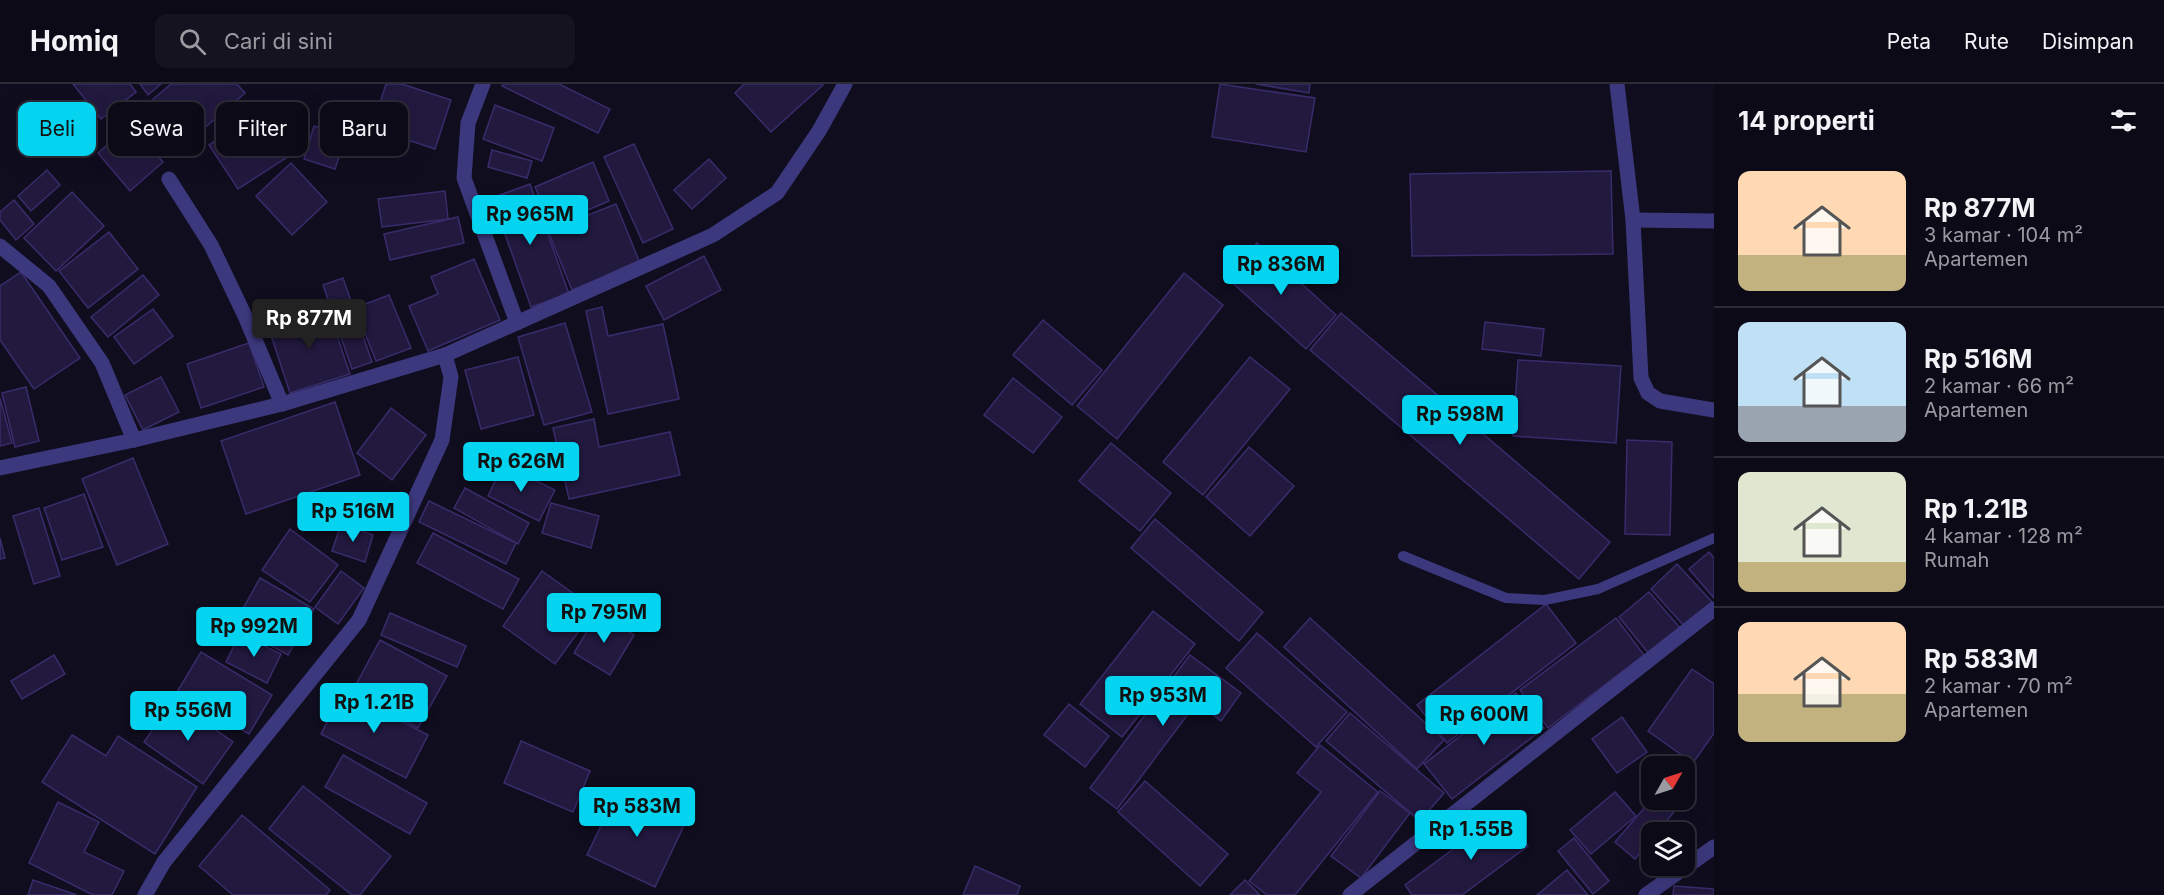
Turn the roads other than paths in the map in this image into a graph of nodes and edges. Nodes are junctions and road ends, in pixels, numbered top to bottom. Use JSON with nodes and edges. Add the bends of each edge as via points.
{"nodes":[{"id":1,"x":483,"y":84,"type":"edge"},
{"id":2,"x":845,"y":84,"type":"edge"},
{"id":3,"x":1617,"y":84,"type":"edge"},
{"id":4,"x":170,"y":179,"type":"dead end"},
{"id":5,"x":1633,"y":220,"type":"junction"},
{"id":6,"x":1714,"y":221,"type":"edge"},
{"id":7,"x":0,"y":246,"type":"edge"},
{"id":8,"x":517,"y":323,"type":"junction"},
{"id":9,"x":446,"y":355,"type":"junction"},
{"id":10,"x":282,"y":404,"type":"junction"},
{"id":11,"x":1714,"y":410,"type":"edge"},
{"id":12,"x":134,"y":440,"type":"junction"},
{"id":13,"x":0,"y":468,"type":"edge"},
{"id":14,"x":1714,"y":538,"type":"edge"},
{"id":15,"x":1403,"y":556,"type":"dead end"},
{"id":16,"x":1714,"y":609,"type":"edge"},
{"id":17,"x":1714,"y":847,"type":"edge"},
{"id":18,"x":145,"y":895,"type":"edge"},
{"id":19,"x":1350,"y":895,"type":"edge"},
{"id":20,"x":1646,"y":895,"type":"edge"}],
"edges":[{"from":1,"to":8,"type":"street","via":[[468,123],[464,178]]},
{"from":2,"to":8,"type":"street","via":[[777,193],[713,236]]},
{"from":3,"to":5,"type":"street"},
{"from":4,"to":10,"type":"street","via":[[211,245]]},
{"from":5,"to":6,"type":"street"},
{"from":5,"to":11,"type":"street","via":[[1641,378],[1648,393],[1660,401]]},
{"from":7,"to":12,"type":"street","via":[[49,286],[102,363]]},
{"from":8,"to":9,"type":"street"},
{"from":9,"to":10,"type":"street"},
{"from":9,"to":18,"type":"street","via":[[451,377],[442,440],[359,620],[164,862]]},
{"from":10,"to":12,"type":"street"},
{"from":12,"to":13,"type":"street"},
{"from":14,"to":15,"type":"lane","via":[[1598,589],[1545,600],[1506,598]]},
{"from":16,"to":19,"type":"street"},
{"from":17,"to":20,"type":"street"}]}
